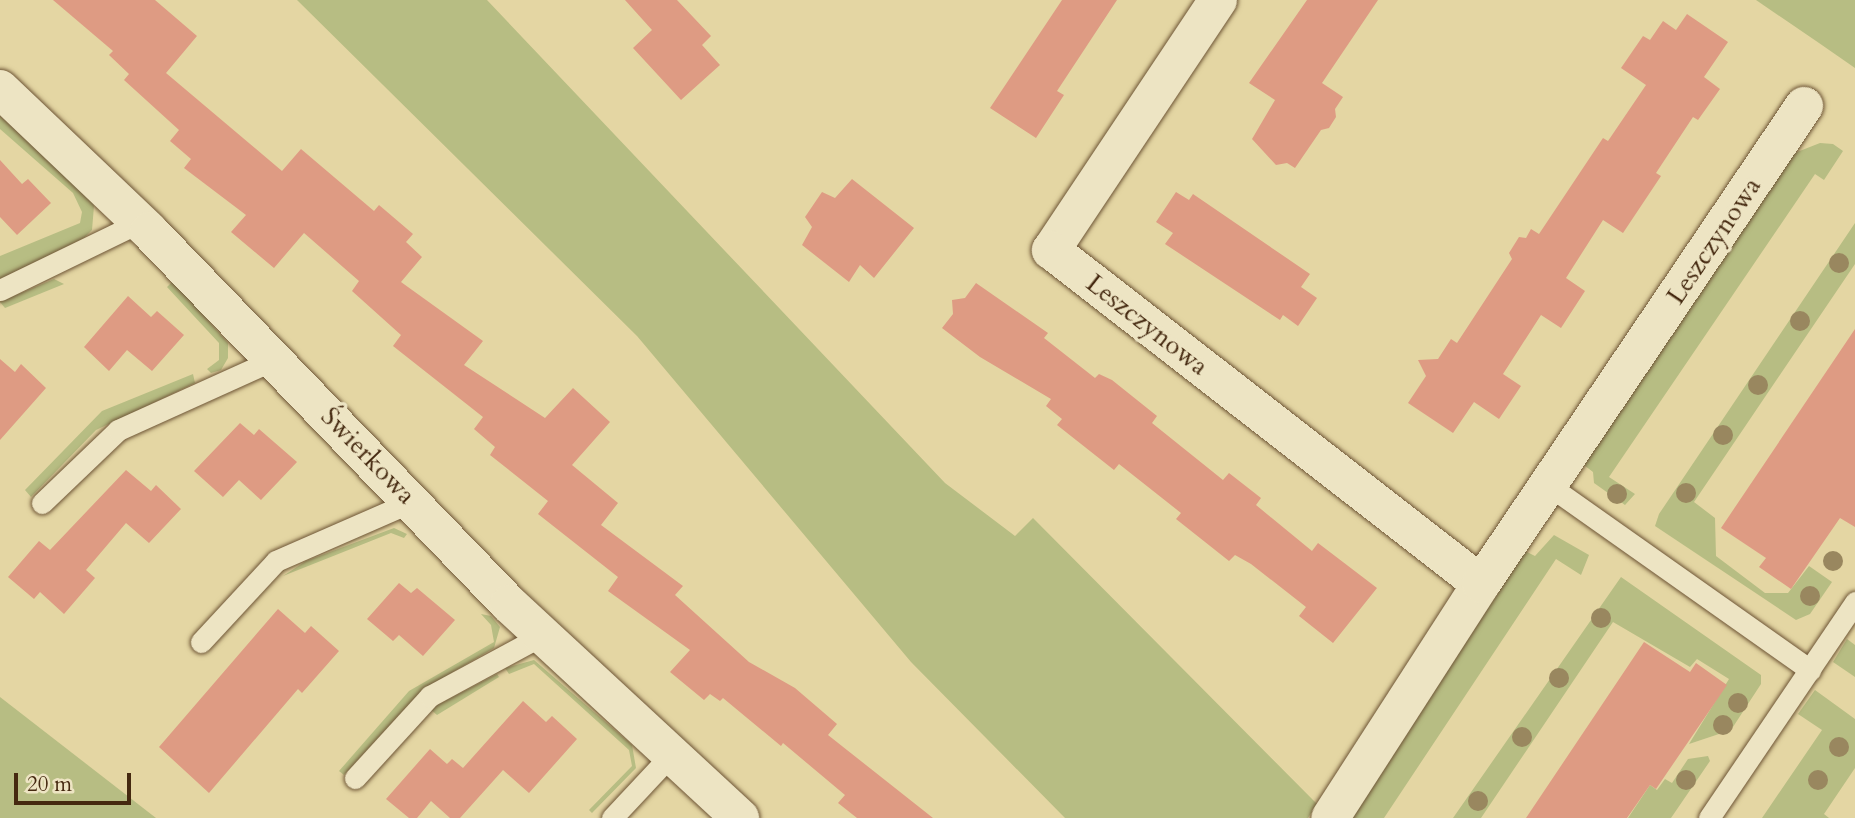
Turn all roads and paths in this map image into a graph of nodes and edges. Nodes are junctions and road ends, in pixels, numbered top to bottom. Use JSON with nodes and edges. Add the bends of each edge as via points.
{"nodes":[{"id":1,"x":1218,"y":0,"type":"edge"},
{"id":2,"x":0,"y":89,"type":"edge"},
{"id":3,"x":1804,"y":106,"type":"dead end"},
{"id":4,"x":140,"y":222,"type":"junction"},
{"id":5,"x":0,"y":290,"type":"edge"},
{"id":6,"x":275,"y":359,"type":"junction"},
{"id":7,"x":1548,"y":485,"type":"junction"},
{"id":8,"x":411,"y":502,"type":"junction"},
{"id":9,"x":42,"y":503,"type":"dead end"},
{"id":10,"x":1482,"y":584,"type":"junction"},
{"id":11,"x":1855,"y":602,"type":"edge"},
{"id":12,"x":543,"y":635,"type":"junction"},
{"id":13,"x":201,"y":642,"type":"dead end"},
{"id":14,"x":1810,"y":670,"type":"junction"},
{"id":15,"x":671,"y":755,"type":"junction"},
{"id":16,"x":355,"y":778,"type":"dead end"},
{"id":17,"x":612,"y":818,"type":"edge"},
{"id":18,"x":740,"y":818,"type":"edge"},
{"id":19,"x":1330,"y":818,"type":"edge"},
{"id":20,"x":1709,"y":818,"type":"edge"}],
"edges":[{"from":1,"to":10,"type":"street","name":"Leszczynowa","via":[[1051,250]]},
{"from":2,"to":4,"type":"street","name":"Świerkowa"},
{"from":3,"to":7,"type":"street","name":"Leszczynowa"},
{"from":4,"to":5,"type":"lane"},
{"from":4,"to":6,"type":"street","name":"Świerkowa"},
{"from":6,"to":8,"type":"street","name":"Świerkowa"},
{"from":6,"to":9,"type":"lane","via":[[118,430]]},
{"from":7,"to":10,"type":"street","name":"Leszczynowa"},
{"from":7,"to":14,"type":"lane"},
{"from":8,"to":12,"type":"street","name":"Świerkowa"},
{"from":8,"to":13,"type":"lane","via":[[276,561]]},
{"from":10,"to":19,"type":"street","name":"Leszczynowa"},
{"from":11,"to":14,"type":"lane"},
{"from":12,"to":15,"type":"street","name":"Świerkowa"},
{"from":12,"to":16,"type":"lane","via":[[430,696]]},
{"from":14,"to":20,"type":"lane"},
{"from":15,"to":17,"type":"lane"},
{"from":15,"to":18,"type":"street","name":"Świerkowa"}]}
